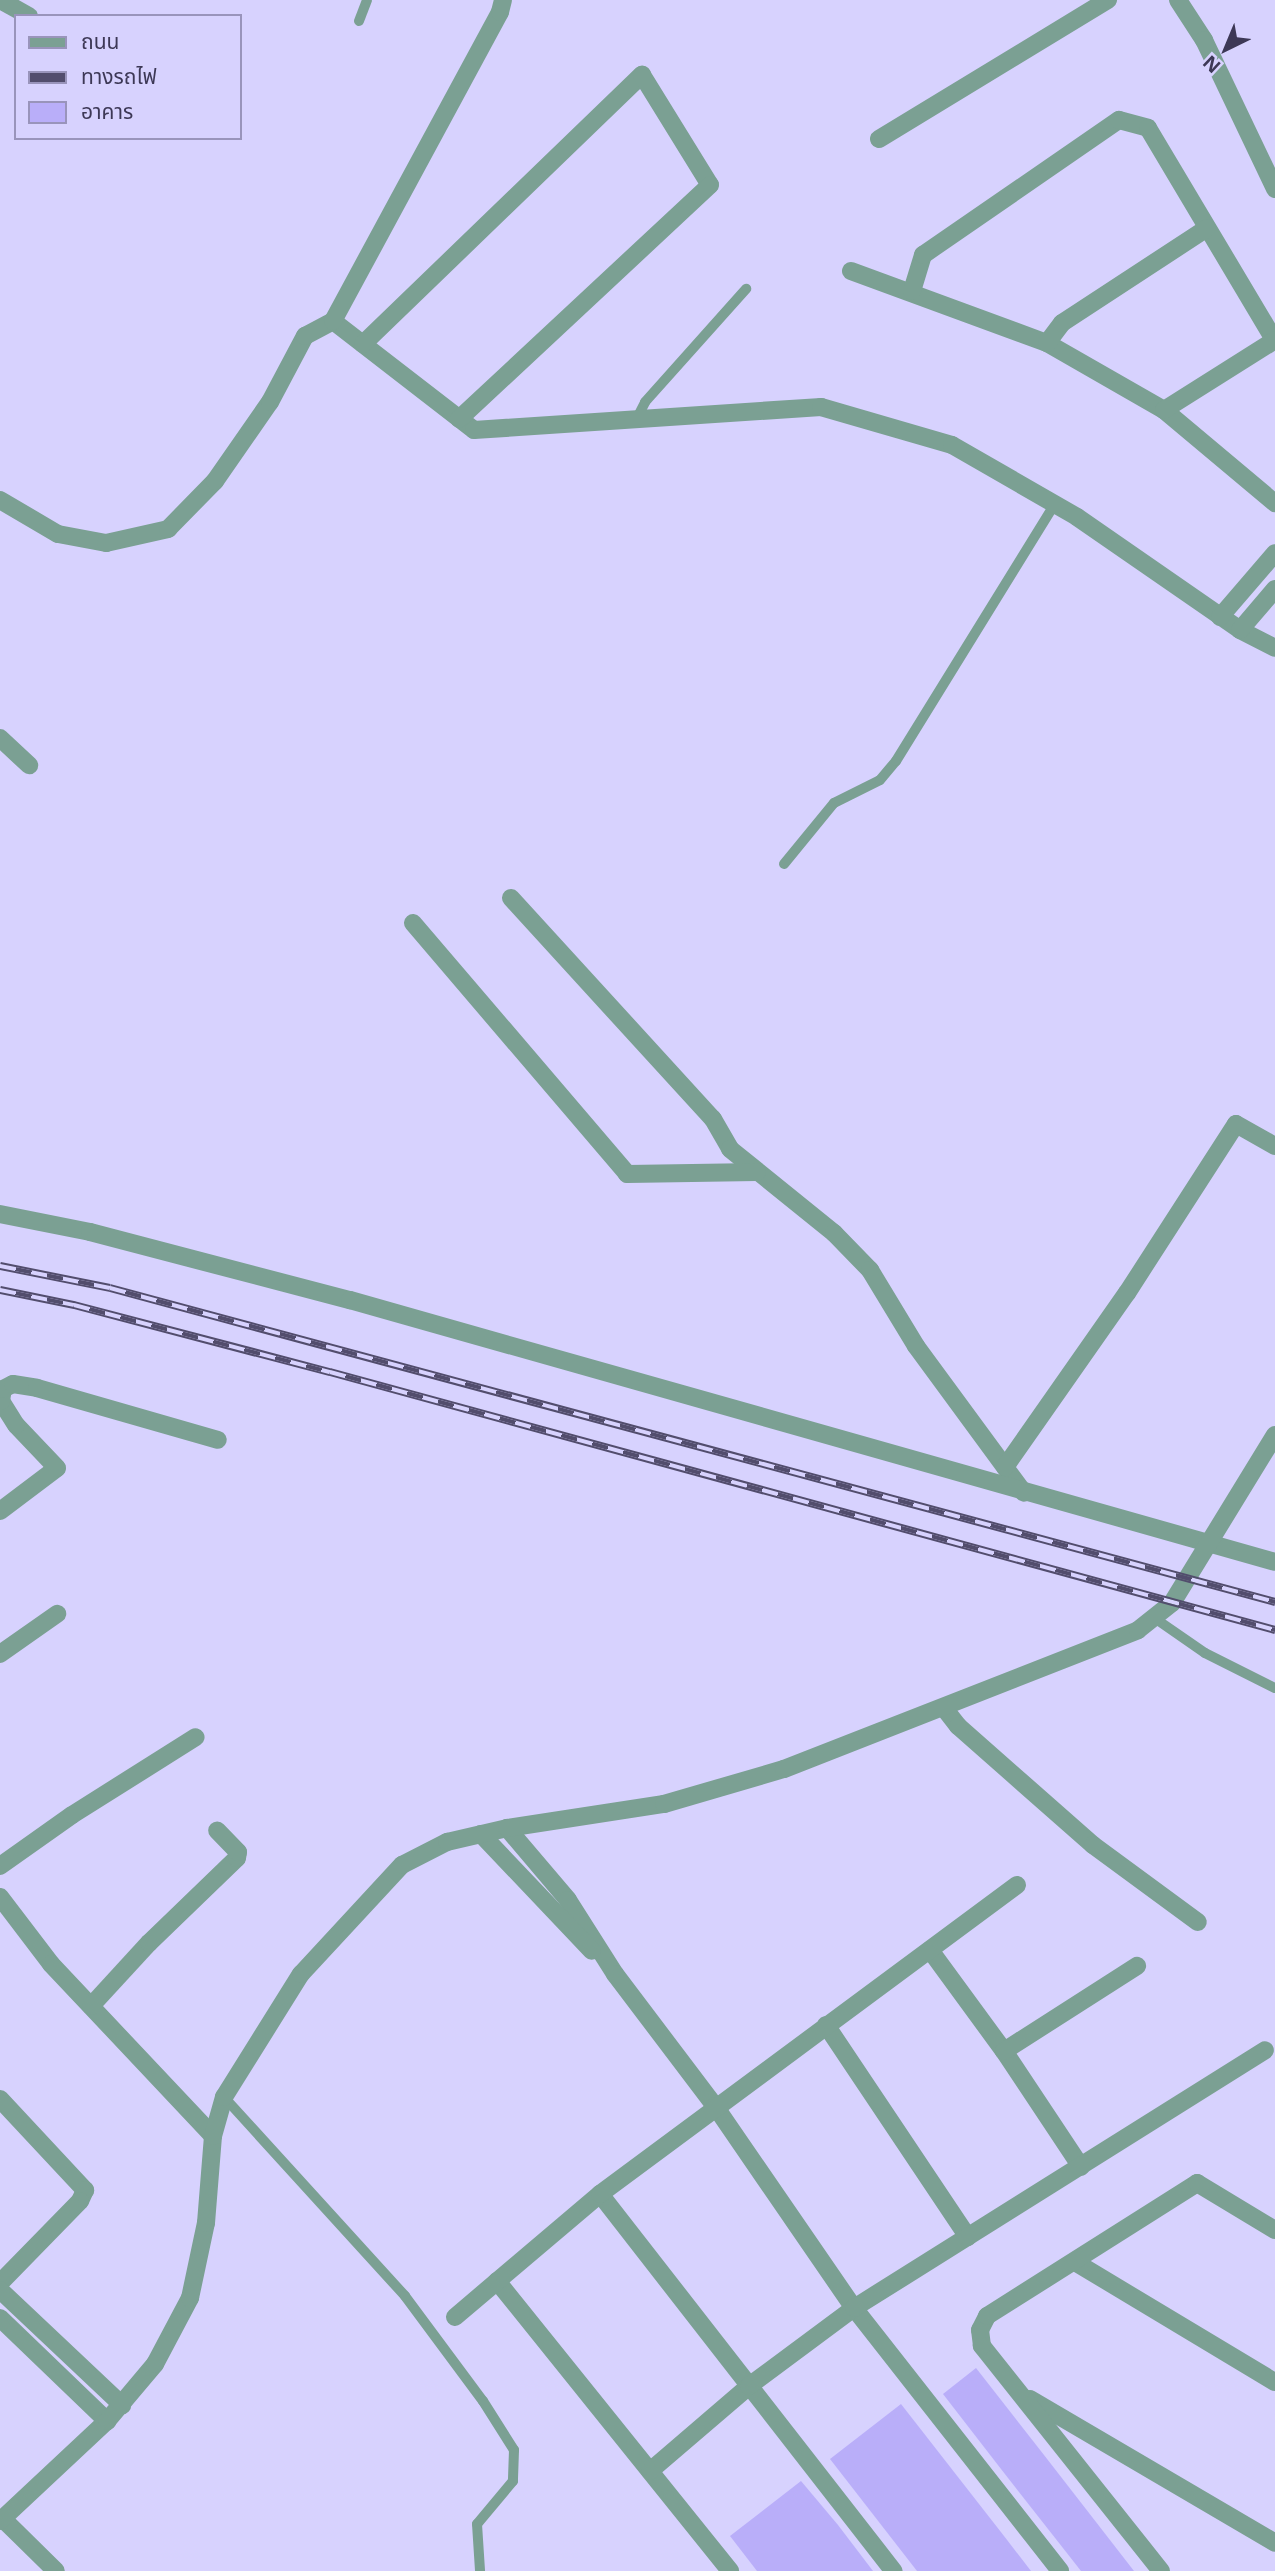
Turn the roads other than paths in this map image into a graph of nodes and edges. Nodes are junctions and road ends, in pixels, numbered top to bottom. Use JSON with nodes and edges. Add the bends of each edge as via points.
{"nodes":[{"id":1,"x":0,"y":0,"type":"edge"},
{"id":2,"x":367,"y":0,"type":"edge"},
{"id":3,"x":503,"y":0,"type":"edge"},
{"id":4,"x":1108,"y":0,"type":"edge"},
{"id":5,"x":1180,"y":1,"type":"edge"},
{"id":6,"x":25,"y":14,"type":"edge"},
{"id":7,"x":359,"y":21,"type":"dead end"},
{"id":8,"x":879,"y":139,"type":"dead end"},
{"id":9,"x":1275,"y":190,"type":"edge"},
{"id":10,"x":1208,"y":228,"type":"junction"},
{"id":11,"x":851,"y":271,"type":"dead end"},
{"id":12,"x":746,"y":289,"type":"dead end"},
{"id":13,"x":912,"y":291,"type":"junction"},
{"id":14,"x":334,"y":321,"type":"junction"},
{"id":15,"x":1275,"y":340,"type":"edge"},
{"id":16,"x":1047,"y":343,"type":"junction"},
{"id":17,"x":363,"y":344,"type":"junction"},
{"id":18,"x":1164,"y":410,"type":"junction"},
{"id":19,"x":459,"y":418,"type":"junction"},
{"id":20,"x":636,"y":419,"type":"junction"},
{"id":21,"x":0,"y":499,"type":"edge"},
{"id":22,"x":1275,"y":503,"type":"edge"},
{"id":23,"x":1055,"y":504,"type":"junction"},
{"id":24,"x":1275,"y":553,"type":"edge"},
{"id":25,"x":1275,"y":589,"type":"edge"},
{"id":26,"x":1220,"y":617,"type":"junction"},
{"id":27,"x":1240,"y":630,"type":"junction"},
{"id":28,"x":1275,"y":648,"type":"edge"},
{"id":29,"x":0,"y":738,"type":"edge"},
{"id":30,"x":29,"y":765,"type":"dead end"},
{"id":31,"x":784,"y":864,"type":"dead end"},
{"id":32,"x":511,"y":898,"type":"dead end"},
{"id":33,"x":413,"y":923,"type":"dead end"},
{"id":34,"x":1275,"y":1146,"type":"edge"},
{"id":35,"x":757,"y":1172,"type":"junction"},
{"id":36,"x":0,"y":1214,"type":"edge"},
{"id":37,"x":1275,"y":1435,"type":"edge"},
{"id":38,"x":218,"y":1440,"type":"dead end"},
{"id":39,"x":1005,"y":1467,"type":"junction"},
{"id":40,"x":1024,"y":1493,"type":"junction"},
{"id":41,"x":0,"y":1511,"type":"edge"},
{"id":42,"x":1208,"y":1545,"type":"junction"},
{"id":43,"x":1275,"y":1562,"type":"edge"},
{"id":44,"x":57,"y":1614,"type":"dead end"},
{"id":45,"x":1153,"y":1617,"type":"junction"},
{"id":46,"x":0,"y":1654,"type":"edge"},
{"id":47,"x":1275,"y":1688,"type":"edge"},
{"id":48,"x":944,"y":1708,"type":"junction"},
{"id":49,"x":196,"y":1737,"type":"dead end"},
{"id":50,"x":507,"y":1828,"type":"junction"},
{"id":51,"x":217,"y":1830,"type":"dead end"},
{"id":52,"x":481,"y":1834,"type":"junction"},
{"id":53,"x":0,"y":1867,"type":"edge"},
{"id":54,"x":1017,"y":1885,"type":"dead end"},
{"id":55,"x":0,"y":1897,"type":"edge"},
{"id":56,"x":1198,"y":1922,"type":"dead end"},
{"id":57,"x":930,"y":1950,"type":"junction"},
{"id":58,"x":1138,"y":1966,"type":"dead end"},
{"id":59,"x":615,"y":1974,"type":"junction"},
{"id":60,"x":91,"y":2006,"type":"junction"},
{"id":61,"x":826,"y":2025,"type":"junction"},
{"id":62,"x":1265,"y":2050,"type":"dead end"},
{"id":63,"x":1004,"y":2051,"type":"junction"},
{"id":64,"x":224,"y":2097,"type":"junction"},
{"id":65,"x":0,"y":2099,"type":"edge"},
{"id":66,"x":715,"y":2106,"type":"junction"},
{"id":67,"x":213,"y":2136,"type":"junction"},
{"id":68,"x":1081,"y":2167,"type":"junction"},
{"id":69,"x":600,"y":2193,"type":"junction"},
{"id":70,"x":1275,"y":2230,"type":"edge"},
{"id":71,"x":968,"y":2237,"type":"junction"},
{"id":72,"x":1075,"y":2262,"type":"junction"},
{"id":73,"x":497,"y":2281,"type":"junction"},
{"id":74,"x":0,"y":2283,"type":"edge"},
{"id":75,"x":0,"y":2290,"type":"edge"},
{"id":76,"x":854,"y":2308,"type":"junction"},
{"id":77,"x":455,"y":2317,"type":"dead end"},
{"id":78,"x":0,"y":2318,"type":"edge"},
{"id":79,"x":1275,"y":2382,"type":"edge"},
{"id":80,"x":750,"y":2386,"type":"junction"},
{"id":81,"x":1022,"y":2394,"type":"junction"},
{"id":82,"x":122,"y":2405,"type":"junction"},
{"id":83,"x":107,"y":2421,"type":"junction"},
{"id":84,"x":650,"y":2471,"type":"junction"},
{"id":85,"x":2,"y":2520,"type":"edge"},
{"id":86,"x":1275,"y":2543,"type":"edge"},
{"id":87,"x":56,"y":2571,"type":"edge"},
{"id":88,"x":480,"y":2571,"type":"edge"},
{"id":89,"x":730,"y":2571,"type":"edge"},
{"id":90,"x":894,"y":2571,"type":"edge"},
{"id":91,"x":1060,"y":2571,"type":"edge"},
{"id":92,"x":1161,"y":2571,"type":"edge"}],
"edges":[{"from":1,"to":6,"type":"street"},
{"from":2,"to":7,"type":"lane"},
{"from":3,"to":14,"type":"street"},
{"from":4,"to":8,"type":"street"},
{"from":5,"to":9,"type":"street"},
{"from":10,"to":13,"type":"street","via":[[1148,128],[1119,121],[923,255]]},
{"from":10,"to":15,"type":"street"},
{"from":10,"to":16,"type":"street","via":[[1062,323]]},
{"from":11,"to":13,"type":"street"},
{"from":12,"to":20,"type":"lane","via":[[645,402]]},
{"from":13,"to":16,"type":"street"},
{"from":14,"to":17,"type":"street"},
{"from":14,"to":21,"type":"street","via":[[305,336],[270,402],[215,481],[169,529],[106,543],[58,534]]},
{"from":15,"to":18,"type":"street"},
{"from":16,"to":18,"type":"street"},
{"from":17,"to":19,"type":"street"},
{"from":17,"to":19,"type":"street","via":[[642,75],[709,185]]},
{"from":18,"to":22,"type":"street"},
{"from":19,"to":20,"type":"street","via":[[474,430]]},
{"from":20,"to":23,"type":"street","via":[[821,407],[951,446]]},
{"from":23,"to":26,"type":"street"},
{"from":23,"to":31,"type":"lane","via":[[897,761],[880,779],[834,803]]},
{"from":24,"to":26,"type":"street"},
{"from":25,"to":27,"type":"street"},
{"from":26,"to":27,"type":"street"},
{"from":27,"to":28,"type":"street"},
{"from":29,"to":30,"type":"street"},
{"from":32,"to":35,"type":"street","via":[[713,1119],[730,1149]]},
{"from":33,"to":35,"type":"street","via":[[627,1174]]},
{"from":34,"to":39,"type":"street","via":[[1236,1125]]},
{"from":35,"to":39,"type":"street","via":[[834,1233],[870,1270],[916,1346]]},
{"from":36,"to":40,"type":"street","via":[[349,1300]]},
{"from":37,"to":42,"type":"street"},
{"from":38,"to":41,"type":"street","via":[[13,1384],[3,1389],[1,1401],[16,1425],[57,1468]]},
{"from":39,"to":40,"type":"street"},
{"from":40,"to":42,"type":"street"},
{"from":42,"to":43,"type":"street"},
{"from":42,"to":45,"type":"street","via":[[1172,1603]]},
{"from":44,"to":46,"type":"street"},
{"from":45,"to":47,"type":"lane","via":[[1205,1653]]},
{"from":45,"to":48,"type":"street","via":[[1138,1629],[1085,1653]]},
{"from":48,"to":50,"type":"street","via":[[784,1769],[664,1804]]},
{"from":48,"to":56,"type":"street","via":[[958,1726],[1093,1845]]},
{"from":49,"to":53,"type":"street","via":[[72,1815]]},
{"from":50,"to":52,"type":"street"},
{"from":50,"to":59,"type":"street","via":[[568,1900]]},
{"from":51,"to":60,"type":"street","via":[[238,1852],[237,1858]]},
{"from":52,"to":59,"type":"street"},
{"from":52,"to":64,"type":"street","via":[[447,1842],[401,1865],[301,1974]]},
{"from":54,"to":57,"type":"street"},
{"from":55,"to":60,"type":"street","via":[[51,1964]]},
{"from":57,"to":61,"type":"street"},
{"from":57,"to":63,"type":"street"},
{"from":58,"to":63,"type":"street"},
{"from":59,"to":66,"type":"street"},
{"from":60,"to":67,"type":"street"},
{"from":61,"to":66,"type":"street"},
{"from":61,"to":71,"type":"street"},
{"from":62,"to":68,"type":"street"},
{"from":63,"to":68,"type":"street"},
{"from":64,"to":67,"type":"street"},
{"from":64,"to":88,"type":"lane","via":[[405,2296],[514,2450],[513,2481],[477,2525]]},
{"from":65,"to":74,"type":"street","via":[[85,2190],[80,2201]]},
{"from":66,"to":69,"type":"street"},
{"from":66,"to":76,"type":"street"},
{"from":67,"to":82,"type":"street","via":[[206,2223],[190,2298],[155,2364]]},
{"from":68,"to":71,"type":"street"},
{"from":69,"to":73,"type":"street"},
{"from":69,"to":80,"type":"street"},
{"from":70,"to":72,"type":"street","via":[[1197,2183]]},
{"from":71,"to":76,"type":"street"},
{"from":72,"to":79,"type":"street"},
{"from":72,"to":81,"type":"street","via":[[987,2316],[980,2330],[982,2346]]},
{"from":73,"to":77,"type":"street"},
{"from":73,"to":84,"type":"street"},
{"from":75,"to":82,"type":"street"},
{"from":76,"to":80,"type":"street"},
{"from":76,"to":91,"type":"street"},
{"from":78,"to":83,"type":"street"},
{"from":80,"to":84,"type":"street"},
{"from":80,"to":90,"type":"street"},
{"from":81,"to":86,"type":"street"},
{"from":81,"to":92,"type":"street"},
{"from":82,"to":83,"type":"street"},
{"from":83,"to":85,"type":"street"},
{"from":84,"to":89,"type":"street"},
{"from":85,"to":87,"type":"street"}]}
